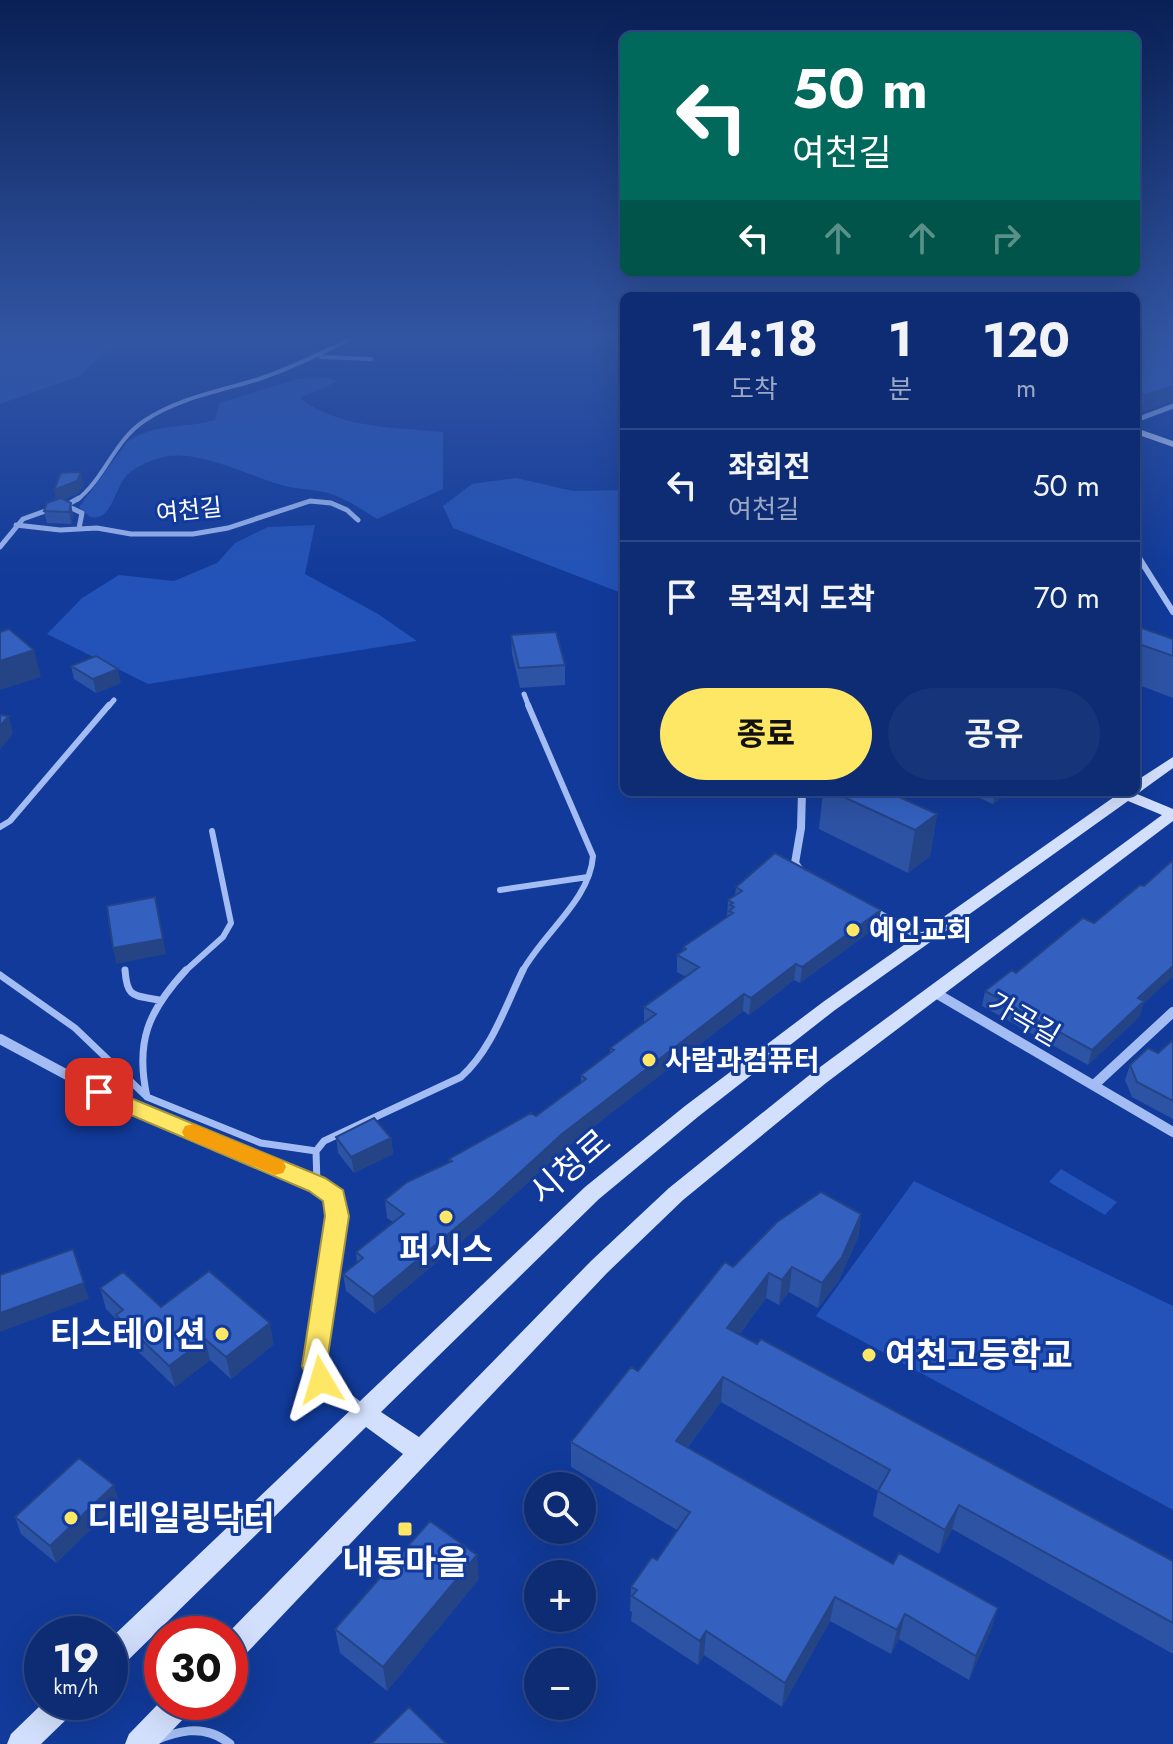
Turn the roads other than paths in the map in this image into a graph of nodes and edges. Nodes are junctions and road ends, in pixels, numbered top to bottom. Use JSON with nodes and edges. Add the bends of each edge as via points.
{"nodes":[{"id":1,"x":151,"y":418,"type":"edge"},
{"id":2,"x":1140,"y":421,"type":"edge"},
{"id":3,"x":1140,"y":432,"type":"edge"},
{"id":4,"x":1173,"y":433,"type":"edge"},
{"id":5,"x":1173,"y":444,"type":"edge"},
{"id":6,"x":67,"y":506,"type":"junction"},
{"id":7,"x":358,"y":520,"type":"dead end"},
{"id":8,"x":16,"y":525,"type":"junction"},
{"id":9,"x":79,"y":528,"type":"junction"},
{"id":10,"x":0,"y":547,"type":"edge"},
{"id":11,"x":1140,"y":559,"type":"edge"},
{"id":12,"x":1173,"y":612,"type":"edge"},
{"id":13,"x":524,"y":694,"type":"dead end"},
{"id":14,"x":114,"y":700,"type":"dead end"},
{"id":15,"x":1173,"y":761,"type":"edge"},
{"id":16,"x":1140,"y":785,"type":"edge"},
{"id":17,"x":802,"y":796,"type":"edge"},
{"id":18,"x":1125,"y":796,"type":"edge"},
{"id":19,"x":1139,"y":796,"type":"edge"},
{"id":20,"x":1173,"y":814,"type":"edge"},
{"id":21,"x":0,"y":827,"type":"edge"},
{"id":22,"x":212,"y":831,"type":"dead end"},
{"id":23,"x":588,"y":877,"type":"junction"},
{"id":24,"x":810,"y":878,"type":"edge"},
{"id":25,"x":500,"y":890,"type":"dead end"},
{"id":26,"x":860,"y":905,"type":"edge"},
{"id":27,"x":924,"y":938,"type":"junction"},
{"id":28,"x":125,"y":970,"type":"dead end"},
{"id":29,"x":0,"y":975,"type":"edge"},
{"id":30,"x":933,"y":992,"type":"junction"},
{"id":31,"x":159,"y":1000,"type":"junction"},
{"id":32,"x":1173,"y":1012,"type":"edge"},
{"id":33,"x":0,"y":1039,"type":"edge"},
{"id":34,"x":1094,"y":1085,"type":"junction"},
{"id":35,"x":147,"y":1097,"type":"junction"},
{"id":36,"x":1173,"y":1132,"type":"edge"},
{"id":37,"x":316,"y":1151,"type":"junction"},
{"id":38,"x":317,"y":1184,"type":"junction"},
{"id":39,"x":363,"y":1412,"type":"junction"},
{"id":40,"x":419,"y":1451,"type":"junction"},
{"id":41,"x":248,"y":1631,"type":"edge"},
{"id":42,"x":128,"y":1640,"type":"edge"},
{"id":43,"x":46,"y":1720,"type":"edge"},
{"id":44,"x":162,"y":1720,"type":"edge"},
{"id":45,"x":21,"y":1744,"type":"edge"},
{"id":46,"x":139,"y":1744,"type":"edge"},
{"id":47,"x":147,"y":1744,"type":"edge"},
{"id":48,"x":230,"y":1744,"type":"edge"}],
"edges":[{"from":1,"to":6,"type":"lane","via":[[119,442],[82,498]]},
{"from":2,"to":4,"type":"street"},
{"from":3,"to":5,"type":"street"},
{"from":6,"to":8,"type":"lane","via":[[29,515]]},
{"from":6,"to":9,"type":"lane","via":[[82,513]]},
{"from":7,"to":9,"type":"lane","name":"여천길","via":[[331,503],[310,501],[204,533]]},
{"from":8,"to":9,"type":"lane","name":"여천길"},
{"from":8,"to":10,"type":"lane"},
{"from":11,"to":12,"type":"street"},
{"from":13,"to":23,"type":"lane","via":[[593,856]]},
{"from":14,"to":21,"type":"lane"},
{"from":15,"to":16,"type":"street","name":"시청로"},
{"from":17,"to":24,"type":"street","via":[[795,863]]},
{"from":18,"to":27,"type":"street","name":"시청로"},
{"from":19,"to":20,"type":"street"},
{"from":20,"to":30,"type":"street"},
{"from":22,"to":31,"type":"lane","via":[[230,930]]},
{"from":23,"to":25,"type":"lane"},
{"from":23,"to":37,"type":"lane","via":[[574,904],[540,944],[473,1066],[461,1077],[324,1141]]},
{"from":26,"to":27,"type":"street"},
{"from":27,"to":39,"type":"street","name":"시청로","via":[[749,1066],[592,1193]]},
{"from":28,"to":31,"type":"lane","via":[[130,994]]},
{"from":29,"to":35,"type":"lane","via":[[75,1028]]},
{"from":30,"to":34,"type":"street","name":"가곡길"},
{"from":30,"to":40,"type":"street","via":[[676,1194]]},
{"from":31,"to":35,"type":"lane","via":[[139,1062]]},
{"from":32,"to":34,"type":"street"},
{"from":33,"to":38,"type":"street","via":[[99,1092]]},
{"from":34,"to":36,"type":"street","name":"가곡길"},
{"from":35,"to":37,"type":"lane","via":[[261,1143]]},
{"from":37,"to":38,"type":"lane"},
{"from":38,"to":39,"type":"street","via":[[334,1197],[337,1216],[315,1366],[321,1380]]},
{"from":39,"to":40,"type":"street"},
{"from":39,"to":42,"type":"street","name":"시청로"},
{"from":40,"to":41,"type":"street"},
{"from":43,"to":45,"type":"street"},
{"from":44,"to":46,"type":"street"},
{"from":47,"to":48,"type":"lane","via":[[200,1729],[222,1735]]}]}
